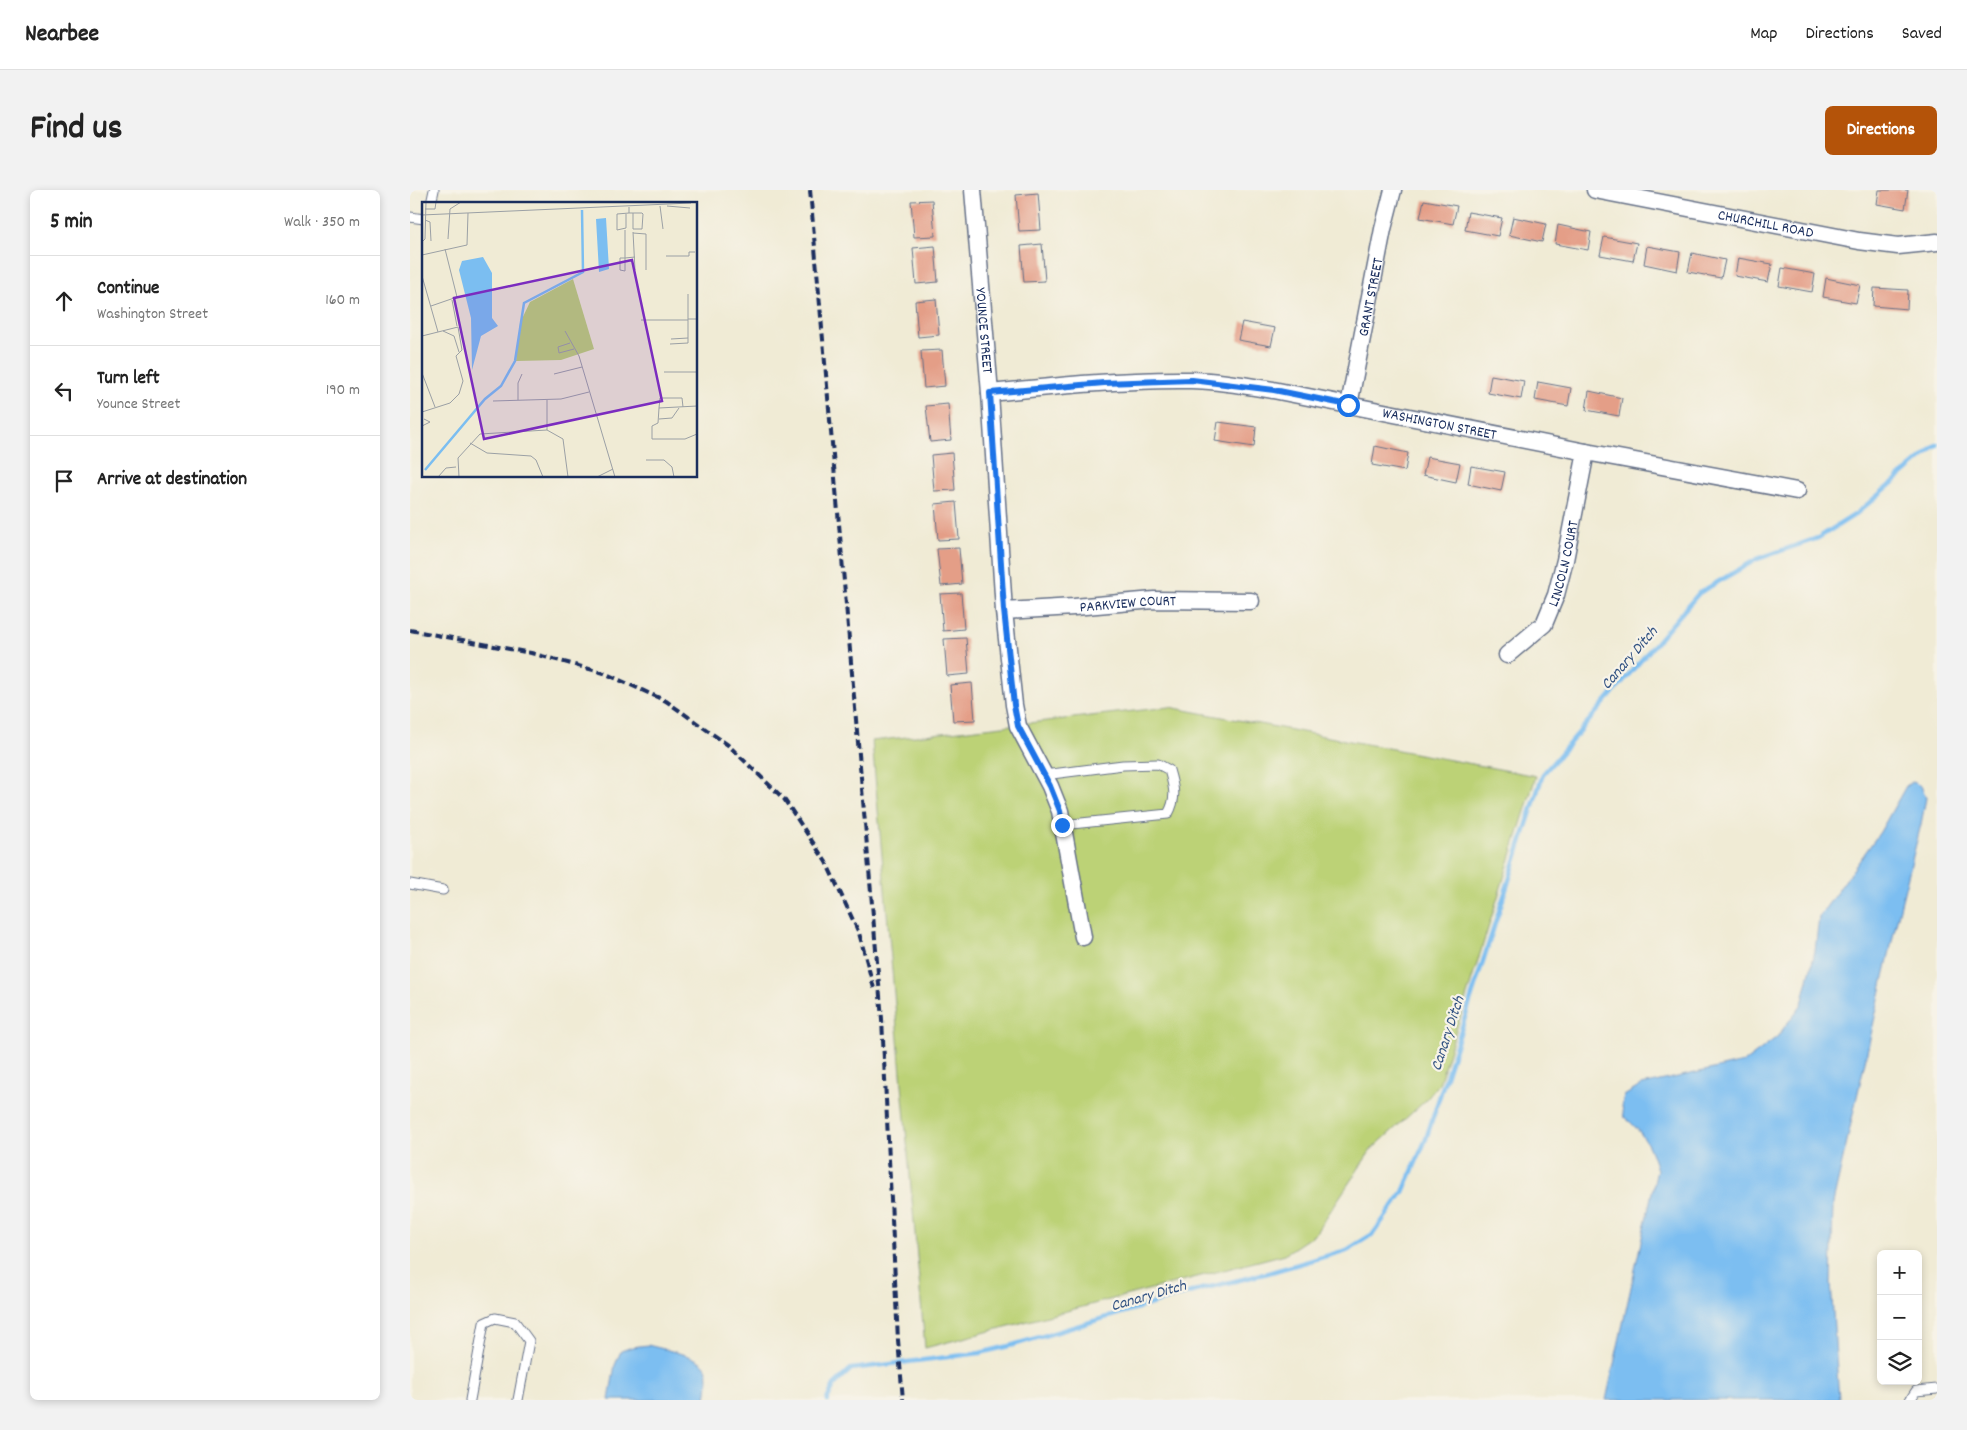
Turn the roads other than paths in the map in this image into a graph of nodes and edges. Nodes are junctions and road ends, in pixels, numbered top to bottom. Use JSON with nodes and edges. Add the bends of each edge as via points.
{"nodes":[{"id":1,"x":973,"y":190,"type":"edge"},
{"id":2,"x":1393,"y":190,"type":"edge"},
{"id":3,"x":1595,"y":190,"type":"edge"},
{"id":4,"x":1937,"y":242,"type":"edge"},
{"id":5,"x":990,"y":393,"type":"junction"},
{"id":6,"x":1348,"y":405,"type":"junction"},
{"id":7,"x":1586,"y":452,"type":"junction"},
{"id":8,"x":1797,"y":491,"type":"dead end"},
{"id":9,"x":1251,"y":600,"type":"dead end"},
{"id":10,"x":1004,"y":610,"type":"junction"},
{"id":11,"x":1507,"y":655,"type":"dead end"},
{"id":12,"x":1044,"y":775,"type":"junction"},
{"id":13,"x":1062,"y":825,"type":"junction"},
{"id":14,"x":410,"y":884,"type":"edge"},
{"id":15,"x":443,"y":890,"type":"dead end"},
{"id":16,"x":1083,"y":937,"type":"dead end"},
{"id":17,"x":1937,"y":1389,"type":"edge"},
{"id":18,"x":470,"y":1400,"type":"edge"},
{"id":19,"x":518,"y":1400,"type":"edge"},
{"id":20,"x":1910,"y":1400,"type":"edge"}],
"edges":[{"from":1,"to":5,"type":"street","name":"YOUNCE STREET"},
{"from":2,"to":6,"type":"street","name":"GRANT STREET","via":[[1382,229]]},
{"from":3,"to":4,"type":"street","name":"CHURCHILL ROAD","via":[[1859,241],[1898,246]]},
{"from":5,"to":6,"type":"street","name":"WASHINGTON STREET","via":[[1104,383],[1192,380],[1274,390]]},
{"from":5,"to":10,"type":"street","name":"YOUNCE STREET"},
{"from":6,"to":7,"type":"street","name":"WASHINGTON STREET"},
{"from":7,"to":8,"type":"street","name":"WASHINGTON STREET"},
{"from":7,"to":11,"type":"street","name":"LINCOLN COURT","via":[[1556,594],[1544,624]]},
{"from":9,"to":10,"type":"street","name":"PARKVIEW COURT","via":[[1154,600]]},
{"from":10,"to":12,"type":"street","name":"YOUNCE STREET","via":[[1018,726]]},
{"from":12,"to":13,"type":"street","name":"YOUNCE STREET","via":[[1060,811]]},
{"from":12,"to":13,"type":"lane","via":[[1123,765],[1158,764],[1169,770],[1175,791],[1168,814]]},
{"from":13,"to":16,"type":"street","name":"YOUNCE STREET"},
{"from":14,"to":15,"type":"lane"},
{"from":17,"to":20,"type":"lane","via":[[1916,1391]]},
{"from":18,"to":19,"type":"lane","via":[[484,1323],[496,1318],[515,1322],[529,1341]]}]}
